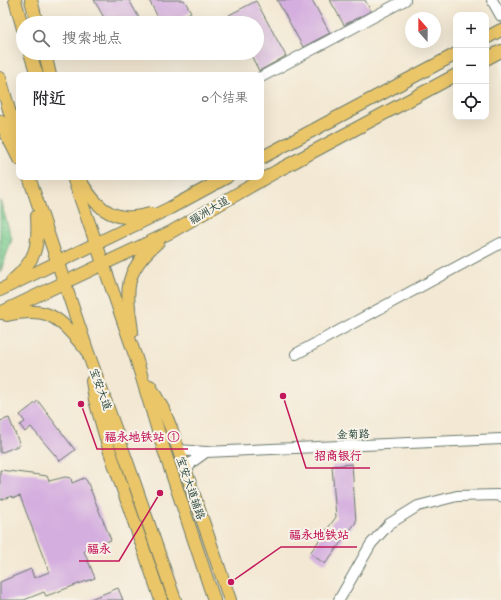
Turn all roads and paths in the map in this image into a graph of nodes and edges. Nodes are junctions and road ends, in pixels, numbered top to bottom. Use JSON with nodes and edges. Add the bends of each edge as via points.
{"nodes":[{"id":1,"x":15,"y":0,"type":"edge"},
{"id":2,"x":31,"y":0,"type":"edge"},
{"id":3,"x":405,"y":0,"type":"edge"},
{"id":4,"x":492,"y":0,"type":"edge"},
{"id":5,"x":19,"y":16,"type":"edge"},
{"id":6,"x":35,"y":16,"type":"edge"},
{"id":7,"x":501,"y":16,"type":"edge"},
{"id":8,"x":501,"y":30,"type":"edge"},
{"id":9,"x":489,"y":36,"type":"edge"},
{"id":10,"x":501,"y":51,"type":"edge"},
{"id":11,"x":453,"y":56,"type":"edge"},
{"id":12,"x":489,"y":57,"type":"edge"},
{"id":13,"x":32,"y":60,"type":"edge"},
{"id":14,"x":47,"y":60,"type":"edge"},
{"id":15,"x":36,"y":72,"type":"edge"},
{"id":16,"x":49,"y":72,"type":"edge"},
{"id":17,"x":264,"y":75,"type":"edge"},
{"id":18,"x":453,"y":77,"type":"edge"},
{"id":19,"x":0,"y":78,"type":"edge"},
{"id":20,"x":0,"y":120,"type":"edge"},
{"id":21,"x":16,"y":134,"type":"edge"},
{"id":22,"x":16,"y":153,"type":"edge"},
{"id":23,"x":264,"y":156,"type":"edge"},
{"id":24,"x":264,"y":178,"type":"edge"},
{"id":25,"x":29,"y":180,"type":"edge"},
{"id":26,"x":74,"y":180,"type":"edge"},
{"id":27,"x":80,"y":180,"type":"edge"},
{"id":28,"x":221,"y":180,"type":"edge"},
{"id":29,"x":261,"y":180,"type":"edge"},
{"id":30,"x":34,"y":193,"type":"junction"},
{"id":31,"x":170,"y":208,"type":"junction"},
{"id":32,"x":171,"y":232,"type":"junction"},
{"id":33,"x":501,"y":243,"type":"edge"},
{"id":34,"x":97,"y":244,"type":"junction"},
{"id":35,"x":57,"y":263,"type":"junction"},
{"id":36,"x":104,"y":264,"type":"junction"},
{"id":37,"x":64,"y":283,"type":"junction"},
{"id":38,"x":0,"y":290,"type":"edge"},
{"id":39,"x":0,"y":314,"type":"edge"},
{"id":40,"x":0,"y":317,"type":"edge"},
{"id":41,"x":87,"y":350,"type":"junction"},
{"id":42,"x":296,"y":354,"type":"dead end"},
{"id":43,"x":136,"y":358,"type":"junction"},
{"id":44,"x":501,"y":439,"type":"edge"},
{"id":45,"x":178,"y":450,"type":"junction"},
{"id":46,"x":206,"y":452,"type":"junction"},
{"id":47,"x":186,"y":471,"type":"junction"},
{"id":48,"x":501,"y":496,"type":"edge"},
{"id":49,"x":160,"y":600,"type":"edge"},
{"id":50,"x":175,"y":600,"type":"edge"},
{"id":51,"x":214,"y":600,"type":"edge"},
{"id":52,"x":230,"y":600,"type":"edge"},
{"id":53,"x":339,"y":600,"type":"edge"}],
"edges":[{"from":1,"to":5,"type":"main road"},
{"from":2,"to":6,"type":"main road"},
{"from":3,"to":17,"type":"street"},
{"from":4,"to":7,"type":"street"},
{"from":8,"to":9,"type":"main road"},
{"from":10,"to":12,"type":"main road"},
{"from":11,"to":23,"type":"main road"},
{"from":13,"to":15,"type":"main road"},
{"from":14,"to":16,"type":"main road"},
{"from":18,"to":24,"type":"main road","name":"福洲大道"},
{"from":19,"to":21,"type":"main road"},
{"from":20,"to":22,"type":"main road"},
{"from":25,"to":30,"type":"main road"},
{"from":26,"to":34,"type":"main road"},
{"from":27,"to":31,"type":"main road","via":[[95,201],[116,216],[138,216]]},
{"from":28,"to":31,"type":"main road","name":"福洲大道"},
{"from":29,"to":32,"type":"main road","name":"福洲大道"},
{"from":30,"to":35,"type":"main road","name":"宝安大道"},
{"from":30,"to":38,"type":"main road","via":[[38,225],[34,254],[28,266]]},
{"from":31,"to":34,"type":"main road","name":"福洲大道"},
{"from":32,"to":36,"type":"main road","name":"福洲大道"},
{"from":32,"to":43,"type":"main road","via":[[142,257],[130,278],[129,309]]},
{"from":33,"to":42,"type":"street"},
{"from":34,"to":35,"type":"main road","name":"福洲大道"},
{"from":34,"to":36,"type":"main road"},
{"from":35,"to":37,"type":"main road","name":"宝安大道"},
{"from":35,"to":38,"type":"main road","name":"福洲大道"},
{"from":36,"to":37,"type":"main road","name":"福洲大道"},
{"from":36,"to":43,"type":"main road"},
{"from":37,"to":39,"type":"main road","name":"福洲大道"},
{"from":37,"to":41,"type":"main road","name":"宝安大道"},
{"from":40,"to":41,"type":"main road","via":[[23,312],[44,313],[63,324]]},
{"from":41,"to":49,"type":"main road","via":[[100,420]]},
{"from":41,"to":50,"type":"main road","name":"宝安大道"},
{"from":43,"to":45,"type":"main road","name":"宝安大道辅路","via":[[163,409]]},
{"from":43,"to":51,"type":"main road"},
{"from":44,"to":46,"type":"street","name":"金菊路"},
{"from":45,"to":46,"type":"street","name":"金菊路"},
{"from":45,"to":47,"type":"main road","name":"宝安大道辅路"},
{"from":46,"to":47,"type":"street","via":[[192,462]]},
{"from":47,"to":52,"type":"main road","name":"宝安大道辅路"},
{"from":48,"to":53,"type":"street","via":[[458,496],[418,506],[389,524],[372,544]]}]}
